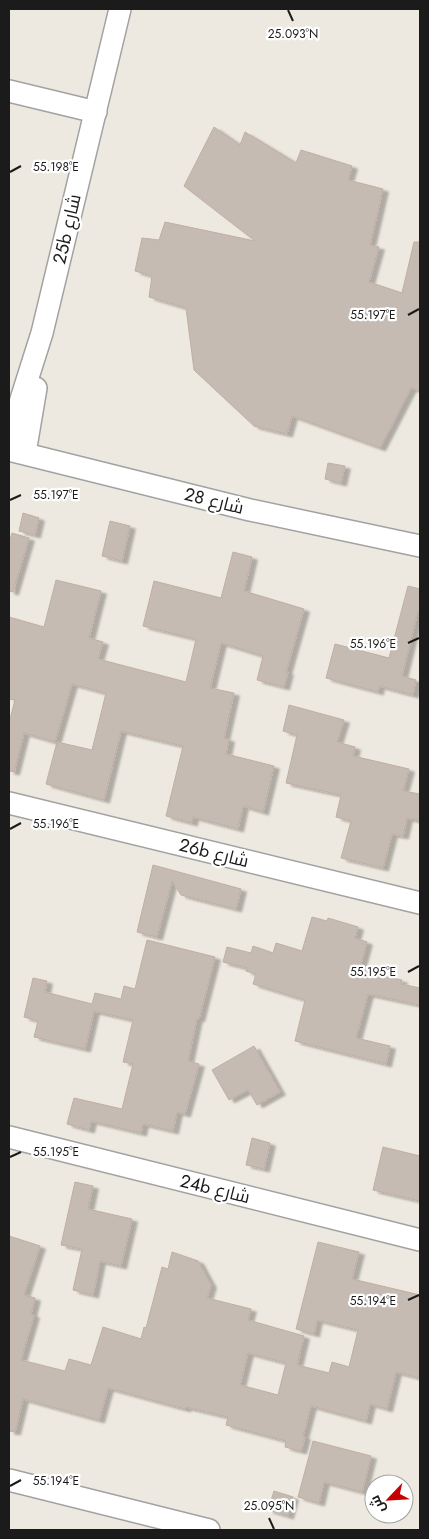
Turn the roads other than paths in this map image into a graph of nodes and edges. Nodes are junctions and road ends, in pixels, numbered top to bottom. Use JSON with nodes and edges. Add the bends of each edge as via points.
{"nodes":[{"id":1,"x":120,"y":9,"type":"edge"},
{"id":2,"x":9,"y":91,"type":"edge"},
{"id":3,"x":96,"y":112,"type":"junction"},
{"id":4,"x":42,"y":333,"type":"junction"},
{"id":5,"x":9,"y":437,"type":"edge"},
{"id":6,"x":17,"y":452,"type":"edge"},
{"id":7,"x":420,"y":546,"type":"edge"},
{"id":8,"x":9,"y":803,"type":"edge"},
{"id":9,"x":420,"y":903,"type":"edge"},
{"id":10,"x":9,"y":1137,"type":"edge"},
{"id":11,"x":420,"y":1240,"type":"edge"},
{"id":12,"x":9,"y":1480,"type":"edge"},
{"id":13,"x":209,"y":1530,"type":"edge"}],
"edges":[{"from":1,"to":3,"type":"street","name":"25b شارع"},
{"from":2,"to":3,"type":"street"},
{"from":3,"to":4,"type":"street","name":"25b شارع"},
{"from":4,"to":5,"type":"street","name":"25b شارع"},
{"from":4,"to":6,"type":"street","name":"25b شارع","via":[[41,354]]},
{"from":6,"to":7,"type":"street","name":"شارع 28","via":[[233,506]]},
{"from":8,"to":9,"type":"street","name":"26b شارع"},
{"from":10,"to":11,"type":"street","name":"24b شارع"},
{"from":12,"to":13,"type":"street"}]}
